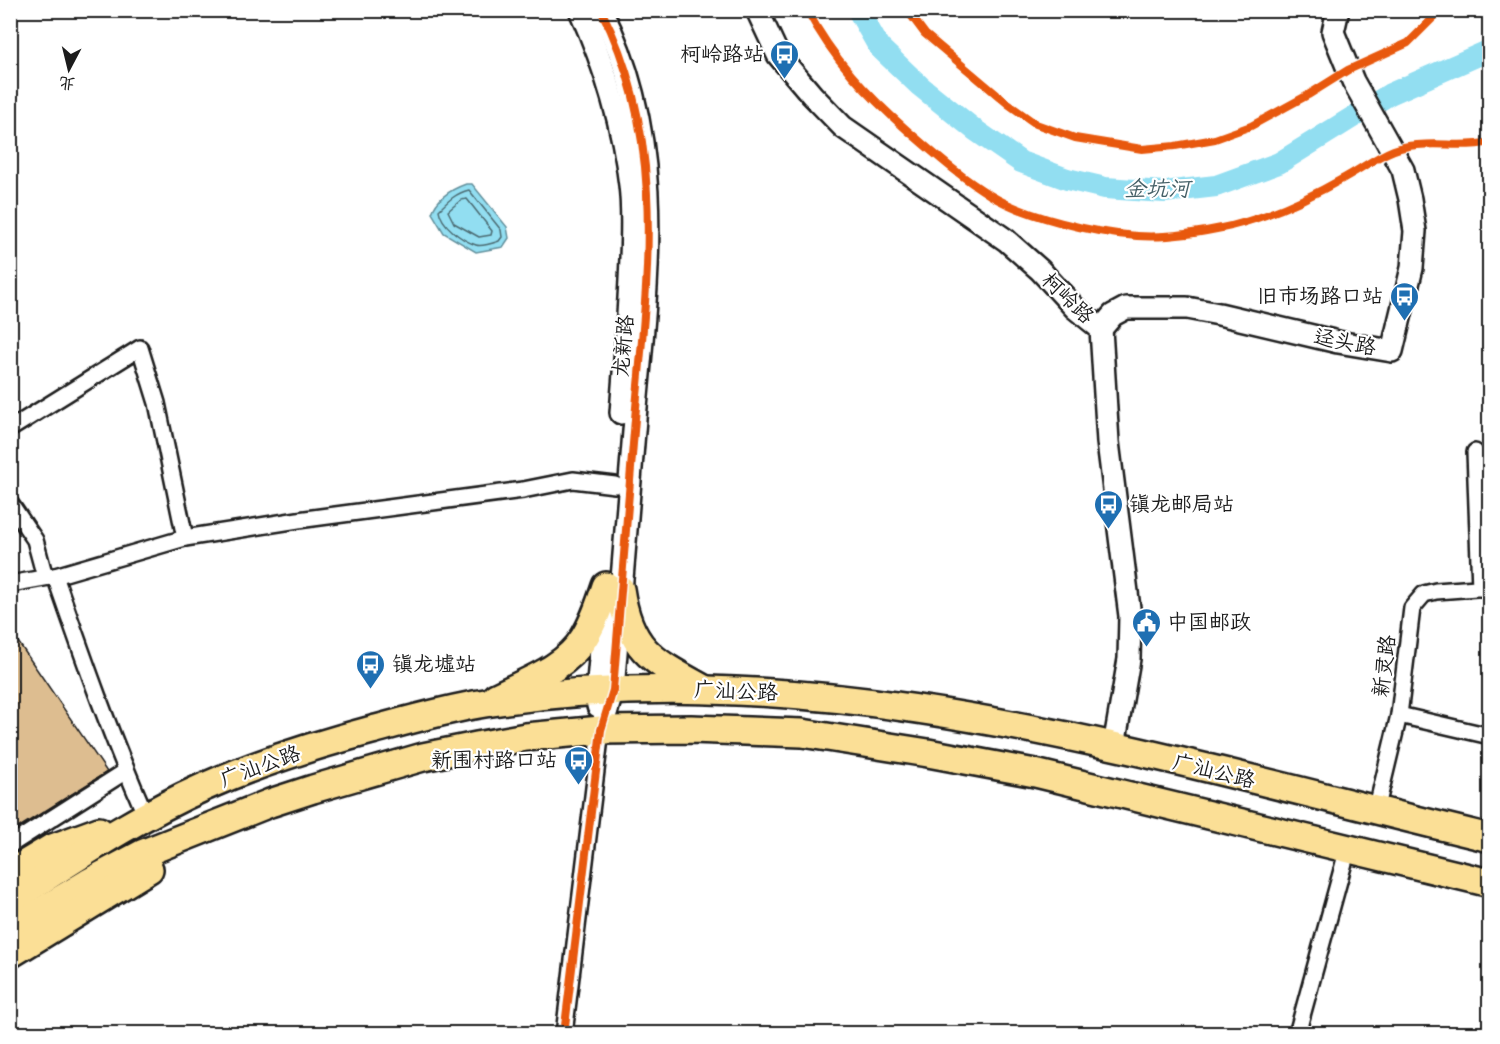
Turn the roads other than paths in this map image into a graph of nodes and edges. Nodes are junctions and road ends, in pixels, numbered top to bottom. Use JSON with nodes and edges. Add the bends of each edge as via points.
{"nodes":[{"id":1,"x":580,"y":10,"type":"edge"},
{"id":2,"x":601,"y":10,"type":"edge"},
{"id":3,"x":757,"y":10,"type":"edge"},
{"id":4,"x":1338,"y":10,"type":"edge"},
{"id":5,"x":1101,"y":329,"type":"junction"},
{"id":6,"x":10,"y":429,"type":"edge"},
{"id":7,"x":1475,"y":452,"type":"dead end"},
{"id":8,"x":615,"y":485,"type":"junction"},
{"id":9,"x":10,"y":503,"type":"edge"},
{"id":10,"x":185,"y":538,"type":"junction"},
{"id":11,"x":50,"y":577,"type":"junction"},
{"id":12,"x":10,"y":584,"type":"edge"},
{"id":13,"x":613,"y":588,"type":"junction"},
{"id":14,"x":1485,"y":588,"type":"edge"},
{"id":15,"x":703,"y":689,"type":"junction"},
{"id":16,"x":605,"y":691,"type":"junction"},
{"id":17,"x":808,"y":695,"type":"junction"},
{"id":18,"x":483,"y":704,"type":"junction"},
{"id":19,"x":1399,"y":715,"type":"junction"},
{"id":20,"x":399,"y":723,"type":"junction"},
{"id":21,"x":601,"y":730,"type":"junction"},
{"id":22,"x":802,"y":733,"type":"junction"},
{"id":23,"x":1490,"y":736,"type":"edge"},
{"id":24,"x":1114,"y":746,"type":"junction"},
{"id":25,"x":408,"y":761,"type":"junction"},
{"id":26,"x":126,"y":771,"type":"junction"},
{"id":27,"x":1376,"y":811,"type":"junction"},
{"id":28,"x":146,"y":816,"type":"junction"},
{"id":29,"x":238,"y":816,"type":"junction"},
{"id":30,"x":1490,"y":838,"type":"edge"},
{"id":31,"x":10,"y":845,"type":"edge"},
{"id":32,"x":1348,"y":848,"type":"junction"},
{"id":33,"x":10,"y":873,"type":"edge"},
{"id":34,"x":1490,"y":883,"type":"edge"},
{"id":35,"x":10,"y":900,"type":"edge"},
{"id":36,"x":10,"y":930,"type":"edge"},
{"id":37,"x":10,"y":954,"type":"edge"},
{"id":38,"x":564,"y":1034,"type":"edge"},
{"id":39,"x":1297,"y":1034,"type":"edge"}],
"edges":[{"from":1,"to":8,"type":"street","name":"龙新路","via":[[613,100],[630,186],[630,280]]},
{"from":2,"to":13,"type":"street","name":"龙新路","via":[[633,91],[648,191],[645,291]]},
{"from":3,"to":5,"type":"street","name":"柯岭路","via":[[778,55],[843,127],[1006,240],[1075,309]]},
{"from":4,"to":5,"type":"street","name":"迳头路","via":[[1333,32],[1353,81],[1408,186],[1415,231],[1412,268],[1392,351],[1187,308],[1126,308],[1113,315]]},
{"from":5,"to":24,"type":"street","name":"柯岭路","via":[[1108,442],[1130,616],[1129,658]]},
{"from":6,"to":10,"type":"street","via":[[140,348],[157,403]]},
{"from":7,"to":14,"type":"street"},
{"from":8,"to":10,"type":"street","via":[[573,480]]},
{"from":8,"to":13,"type":"street","name":"龙新路"},
{"from":9,"to":11,"type":"street","via":[[35,540]]},
{"from":10,"to":11,"type":"street"},
{"from":11,"to":12,"type":"street"},
{"from":11,"to":26,"type":"street"},
{"from":13,"to":15,"type":"highway","via":[[627,622],[651,658]]},
{"from":13,"to":16,"type":"street","name":"龙新路"},
{"from":13,"to":18,"type":"highway","via":[[584,640],[564,662]]},
{"from":14,"to":19,"type":"street","name":"新灵路","via":[[1436,591],[1416,601]]},
{"from":15,"to":16,"type":"highway","name":"广汕公路"},
{"from":15,"to":17,"type":"highway","name":"广汕公路"},
{"from":16,"to":18,"type":"highway","name":"广汕公路"},
{"from":16,"to":21,"type":"street","name":"龙新路"},
{"from":17,"to":22,"type":"highway"},
{"from":17,"to":24,"type":"highway","name":"广汕公路","via":[[894,704]]},
{"from":18,"to":20,"type":"highway","name":"广汕公路"},
{"from":19,"to":23,"type":"street"},
{"from":19,"to":27,"type":"street","name":"新灵路"},
{"from":20,"to":25,"type":"highway"},
{"from":20,"to":28,"type":"highway","name":"广汕公路","via":[[257,765]]},
{"from":21,"to":22,"type":"highway","name":"广汕公路"},
{"from":21,"to":25,"type":"highway","name":"广汕公路","via":[[526,737]]},
{"from":21,"to":38,"type":"street"},
{"from":22,"to":32,"type":"highway","name":"广汕公路","via":[[1035,772]]},
{"from":24,"to":27,"type":"highway","name":"广汕公路"},
{"from":25,"to":29,"type":"highway","name":"广汕公路"},
{"from":26,"to":28,"type":"street"},
{"from":26,"to":31,"type":"street"},
{"from":27,"to":30,"type":"highway","name":"广汕公路"},
{"from":28,"to":33,"type":"highway","via":[[50,849]]},
{"from":28,"to":35,"type":"highway","name":"广汕公路"},
{"from":29,"to":36,"type":"highway","name":"广汕公路","via":[[144,853]]},
{"from":29,"to":37,"type":"highway"},
{"from":32,"to":34,"type":"highway","name":"广汕公路"},
{"from":32,"to":39,"type":"street"}]}
